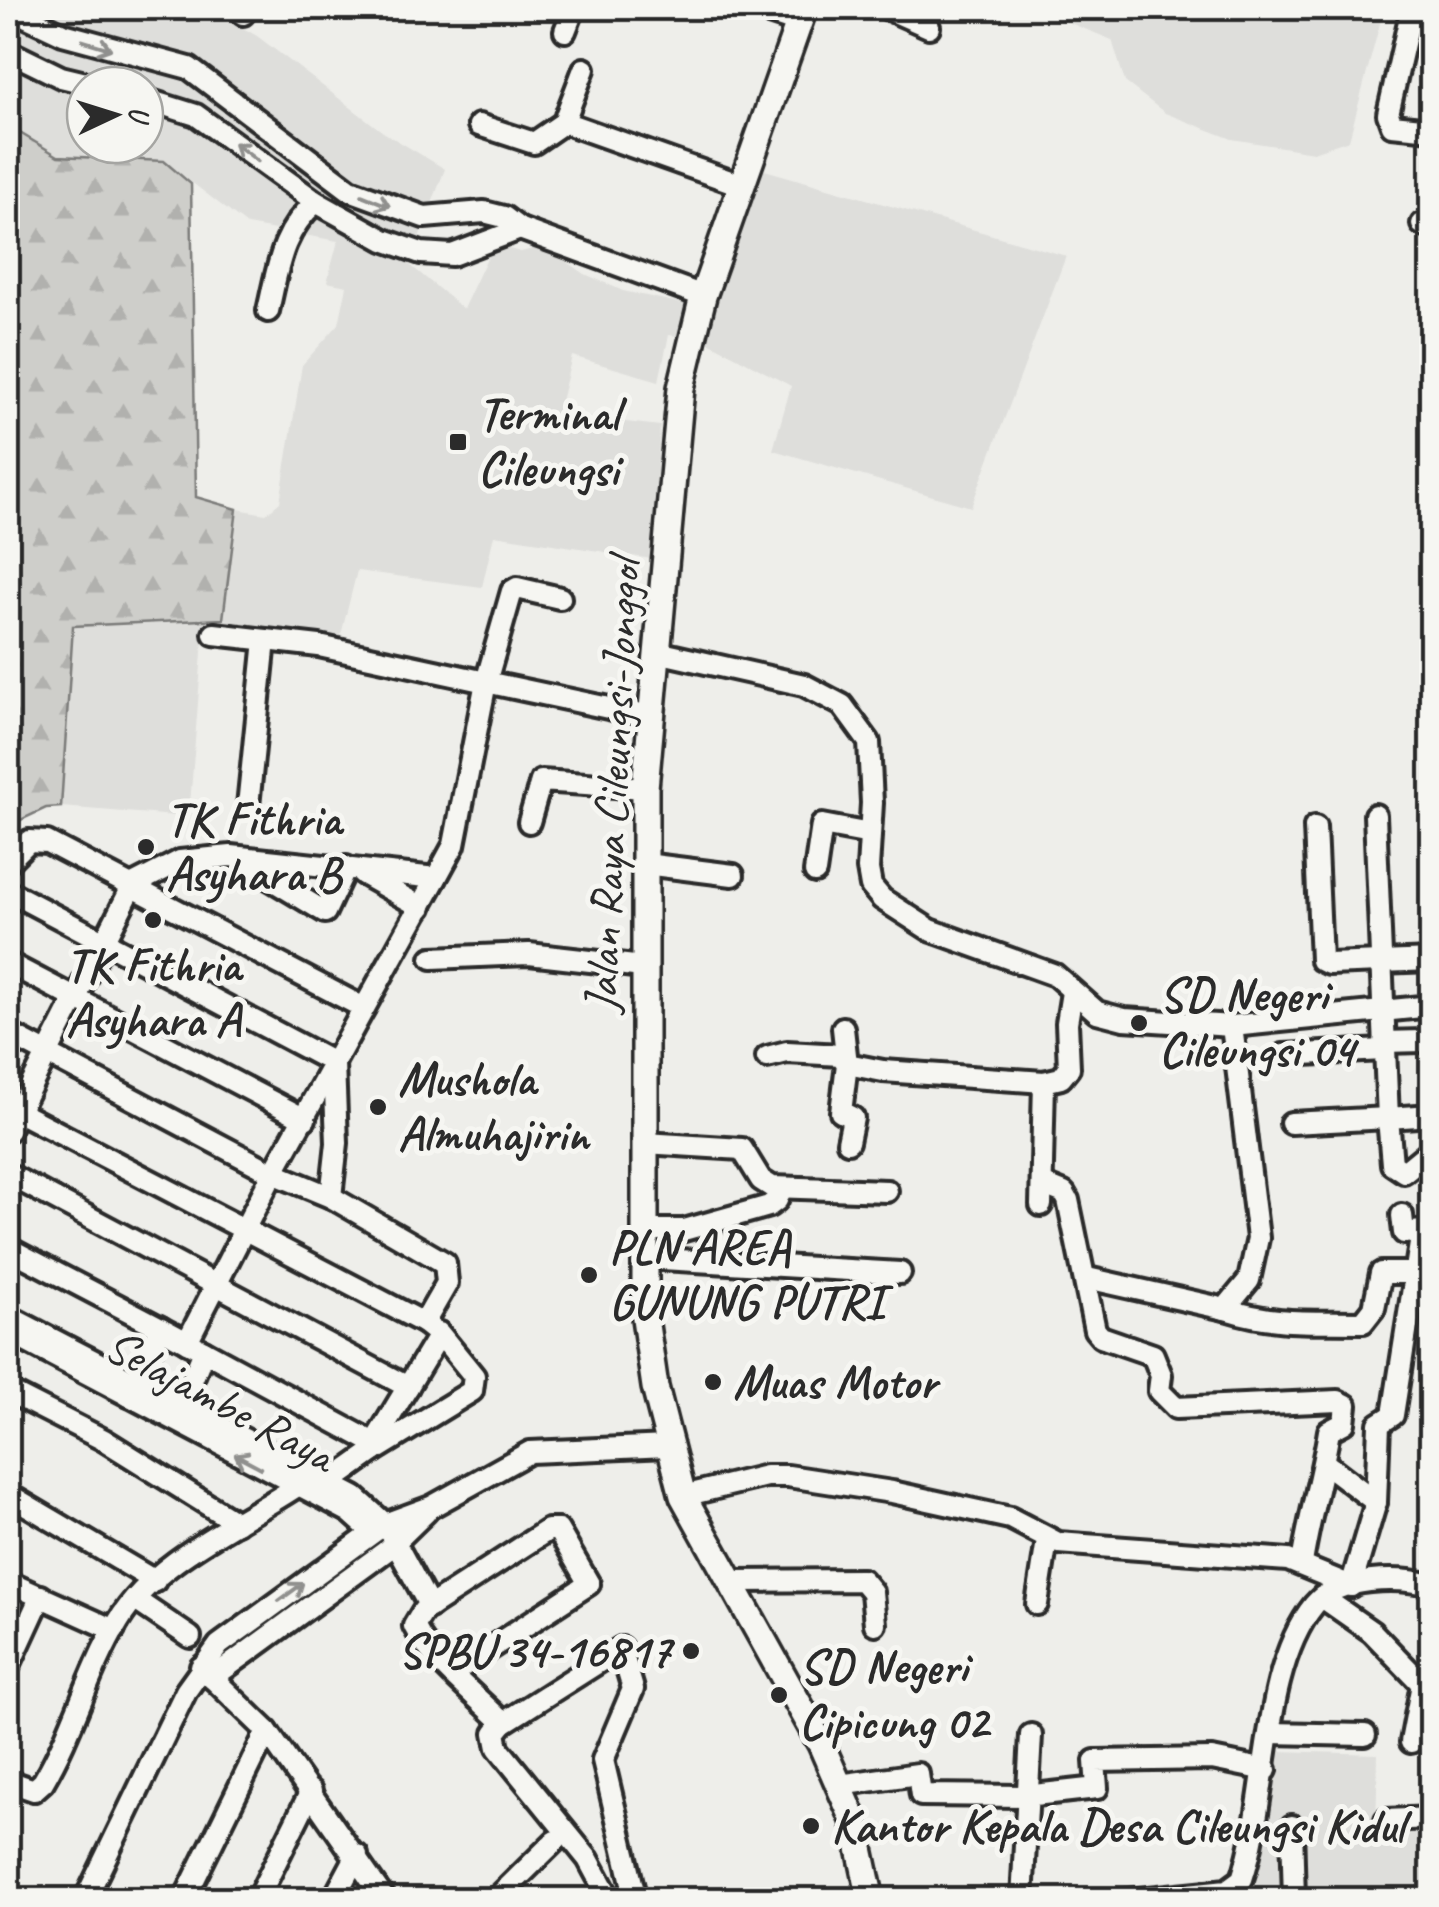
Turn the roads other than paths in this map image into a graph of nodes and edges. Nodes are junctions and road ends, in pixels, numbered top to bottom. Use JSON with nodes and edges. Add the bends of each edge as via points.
{"nodes":[{"id":1,"x":8,"y":8,"type":"edge"},
{"id":2,"x":574,"y":8,"type":"edge"},
{"id":3,"x":754,"y":8,"type":"edge"},
{"id":4,"x":886,"y":8,"type":"edge"},
{"id":5,"x":1412,"y":8,"type":"edge"},
{"id":6,"x":802,"y":15,"type":"edge"},
{"id":7,"x":929,"y":27,"type":"dead end"},
{"id":8,"x":565,"y":31,"type":"dead end"},
{"id":9,"x":8,"y":51,"type":"edge"},
{"id":10,"x":584,"y":68,"type":"dead end"},
{"id":11,"x":65,"y":78,"type":"edge"},
{"id":12,"x":165,"y":106,"type":"edge"},
{"id":13,"x":566,"y":120,"type":"junction"},
{"id":14,"x":479,"y":125,"type":"dead end"},
{"id":15,"x":1432,"y":129,"type":"edge"},
{"id":16,"x":742,"y":185,"type":"junction"},
{"id":17,"x":316,"y":202,"type":"junction"},
{"id":18,"x":520,"y":229,"type":"junction"},
{"id":19,"x":703,"y":296,"type":"junction"},
{"id":20,"x":268,"y":311,"type":"dead end"},
{"id":21,"x":560,"y":598,"type":"dead end"},
{"id":22,"x":214,"y":634,"type":"dead end"},
{"id":23,"x":265,"y":640,"type":"junction"},
{"id":24,"x":656,"y":652,"type":"junction"},
{"id":25,"x":486,"y":682,"type":"junction"},
{"id":26,"x":650,"y":717,"type":"junction"},
{"id":27,"x":645,"y":788,"type":"junction"},
{"id":28,"x":248,"y":806,"type":"dead end"},
{"id":29,"x":1375,"y":815,"type":"dead end"},
{"id":30,"x":528,"y":822,"type":"dead end"},
{"id":31,"x":1315,"y":827,"type":"dead end"},
{"id":32,"x":870,"y":834,"type":"junction"},
{"id":33,"x":231,"y":856,"type":"junction"},
{"id":34,"x":8,"y":862,"type":"edge"},
{"id":35,"x":645,"y":864,"type":"junction"},
{"id":36,"x":349,"y":868,"type":"junction"},
{"id":37,"x":814,"y":872,"type":"dead end"},
{"id":38,"x":733,"y":875,"type":"dead end"},
{"id":39,"x":436,"y":878,"type":"junction"},
{"id":40,"x":133,"y":885,"type":"junction"},
{"id":41,"x":8,"y":891,"type":"edge"},
{"id":42,"x":420,"y":907,"type":"junction"},
{"id":43,"x":104,"y":942,"type":"junction"},
{"id":44,"x":432,"y":958,"type":"dead end"},
{"id":45,"x":1432,"y":960,"type":"edge"},
{"id":46,"x":8,"y":963,"type":"edge"},
{"id":47,"x":1381,"y":964,"type":"junction"},
{"id":48,"x":643,"y":967,"type":"junction"},
{"id":49,"x":1072,"y":992,"type":"junction"},
{"id":50,"x":77,"y":1000,"type":"junction"},
{"id":51,"x":1432,"y":1006,"type":"edge"},
{"id":52,"x":364,"y":1008,"type":"junction"},
{"id":53,"x":1382,"y":1010,"type":"junction"},
{"id":54,"x":1232,"y":1026,"type":"junction"},
{"id":55,"x":843,"y":1028,"type":"dead end"},
{"id":56,"x":8,"y":1034,"type":"edge"},
{"id":57,"x":1423,"y":1041,"type":"dead end"},
{"id":58,"x":1384,"y":1046,"type":"junction"},
{"id":59,"x":46,"y":1054,"type":"junction"},
{"id":60,"x":1283,"y":1055,"type":"dead end"},
{"id":61,"x":768,"y":1057,"type":"dead end"},
{"id":62,"x":334,"y":1063,"type":"junction"},
{"id":63,"x":847,"y":1064,"type":"junction"},
{"id":64,"x":1044,"y":1082,"type":"junction"},
{"id":65,"x":13,"y":1108,"type":"edge"},
{"id":66,"x":1432,"y":1116,"type":"edge"},
{"id":67,"x":1388,"y":1118,"type":"junction"},
{"id":68,"x":305,"y":1119,"type":"junction"},
{"id":69,"x":1291,"y":1123,"type":"dead end"},
{"id":70,"x":8,"y":1130,"type":"edge"},
{"id":71,"x":848,"y":1142,"type":"dead end"},
{"id":72,"x":644,"y":1143,"type":"junction"},
{"id":73,"x":1432,"y":1149,"type":"edge"},
{"id":74,"x":274,"y":1173,"type":"junction"},
{"id":75,"x":8,"y":1174,"type":"edge"},
{"id":76,"x":781,"y":1188,"type":"junction"},
{"id":77,"x":887,"y":1191,"type":"dead end"},
{"id":78,"x":331,"y":1197,"type":"junction"},
{"id":79,"x":1402,"y":1215,"type":"dead end"},
{"id":80,"x":245,"y":1228,"type":"junction"},
{"id":81,"x":644,"y":1230,"type":"junction"},
{"id":82,"x":1427,"y":1231,"type":"edge"},
{"id":83,"x":8,"y":1248,"type":"edge"},
{"id":84,"x":645,"y":1258,"type":"junction"},
{"id":85,"x":900,"y":1273,"type":"dead end"},
{"id":86,"x":1413,"y":1273,"type":"junction"},
{"id":87,"x":1087,"y":1278,"type":"junction"},
{"id":88,"x":216,"y":1282,"type":"junction"},
{"id":89,"x":1225,"y":1309,"type":"junction"},
{"id":90,"x":8,"y":1316,"type":"edge"},
{"id":91,"x":161,"y":1328,"type":"junction"},
{"id":92,"x":431,"y":1328,"type":"junction"},
{"id":93,"x":8,"y":1332,"type":"edge"},
{"id":94,"x":195,"y":1346,"type":"junction"},
{"id":95,"x":408,"y":1388,"type":"junction"},
{"id":96,"x":8,"y":1391,"type":"edge"},
{"id":97,"x":131,"y":1391,"type":"junction"},
{"id":98,"x":178,"y":1414,"type":"junction"},
{"id":99,"x":668,"y":1446,"type":"junction"},
{"id":100,"x":374,"y":1447,"type":"junction"},
{"id":101,"x":1326,"y":1464,"type":"junction"},
{"id":102,"x":312,"y":1482,"type":"junction"},
{"id":103,"x":8,"y":1494,"type":"edge"},
{"id":104,"x":683,"y":1496,"type":"junction"},
{"id":105,"x":1376,"y":1502,"type":"junction"},
{"id":106,"x":237,"y":1524,"type":"junction"},
{"id":107,"x":385,"y":1537,"type":"junction"},
{"id":108,"x":1047,"y":1540,"type":"junction"},
{"id":109,"x":1302,"y":1563,"type":"junction"},
{"id":110,"x":156,"y":1581,"type":"junction"},
{"id":111,"x":730,"y":1581,"type":"junction"},
{"id":112,"x":8,"y":1582,"type":"edge"},
{"id":113,"x":1432,"y":1585,"type":"edge"},
{"id":114,"x":1351,"y":1586,"type":"junction"},
{"id":115,"x":40,"y":1596,"type":"junction"},
{"id":116,"x":1322,"y":1598,"type":"junction"},
{"id":117,"x":1037,"y":1604,"type":"dead end"},
{"id":118,"x":430,"y":1607,"type":"junction"},
{"id":119,"x":124,"y":1616,"type":"junction"},
{"id":120,"x":874,"y":1624,"type":"dead end"},
{"id":121,"x":190,"y":1637,"type":"dead end"},
{"id":122,"x":212,"y":1666,"type":"junction"},
{"id":123,"x":8,"y":1668,"type":"edge"},
{"id":124,"x":454,"y":1672,"type":"junction"},
{"id":125,"x":1427,"y":1679,"type":"edge"},
{"id":126,"x":1265,"y":1719,"type":"junction"},
{"id":127,"x":503,"y":1722,"type":"junction"},
{"id":128,"x":268,"y":1731,"type":"junction"},
{"id":129,"x":1030,"y":1735,"type":"dead end"},
{"id":130,"x":1365,"y":1735,"type":"dead end"},
{"id":131,"x":1411,"y":1742,"type":"dead end"},
{"id":132,"x":1266,"y":1770,"type":"junction"},
{"id":133,"x":8,"y":1781,"type":"edge"},
{"id":134,"x":839,"y":1785,"type":"junction"},
{"id":135,"x":311,"y":1791,"type":"junction"},
{"id":136,"x":1025,"y":1796,"type":"junction"},
{"id":137,"x":1432,"y":1818,"type":"edge"},
{"id":138,"x":1386,"y":1820,"type":"dead end"},
{"id":139,"x":1292,"y":1826,"type":"dead end"},
{"id":140,"x":555,"y":1841,"type":"dead end"},
{"id":141,"x":356,"y":1856,"type":"junction"},
{"id":142,"x":599,"y":1898,"type":"edge"},
{"id":143,"x":1191,"y":1898,"type":"edge"},
{"id":144,"x":85,"y":1900,"type":"edge"},
{"id":145,"x":184,"y":1900,"type":"edge"},
{"id":146,"x":257,"y":1900,"type":"edge"},
{"id":147,"x":333,"y":1900,"type":"edge"},
{"id":148,"x":386,"y":1900,"type":"edge"},
{"id":149,"x":496,"y":1900,"type":"edge"},
{"id":150,"x":636,"y":1900,"type":"edge"},
{"id":151,"x":871,"y":1900,"type":"edge"},
{"id":152,"x":1022,"y":1900,"type":"edge"},
{"id":153,"x":1130,"y":1900,"type":"edge"},
{"id":154,"x":1294,"y":1900,"type":"edge"}],
"edges":[{"from":1,"to":18,"type":"street","one_way":true,"via":[[63,34],[188,68],[350,190],[424,217],[484,212]]},
{"from":2,"to":8,"type":"street"},
{"from":3,"to":6,"type":"street"},
{"from":4,"to":7,"type":"street"},
{"from":5,"to":15,"type":"street","via":[[1388,114],[1392,125]]},
{"from":6,"to":16,"type":"main road","name":"Jalan Raya Cileungsi-Jonggol"},
{"from":9,"to":11,"type":"street"},
{"from":10,"to":13,"type":"street"},
{"from":17,"to":12,"type":"street","one_way":true,"via":[[196,116]]},
{"from":13,"to":14,"type":"street","via":[[534,143]]},
{"from":13,"to":16,"type":"street"},
{"from":16,"to":19,"type":"main road","name":"Jalan Raya Cileungsi-Jonggol"},
{"from":17,"to":18,"type":"street","via":[[421,253],[452,256]]},
{"from":17,"to":20,"type":"street","via":[[281,248]]},
{"from":18,"to":19,"type":"street"},
{"from":19,"to":24,"type":"main road","name":"Jalan Raya Cileungsi-Jonggol","via":[[681,388]]},
{"from":21,"to":25,"type":"street","via":[[512,592]]},
{"from":22,"to":23,"type":"street"},
{"from":23,"to":25,"type":"street"},
{"from":23,"to":28,"type":"street"},
{"from":24,"to":26,"type":"main road","name":"Jalan Raya Cileungsi-Jonggol"},
{"from":24,"to":32,"type":"street","via":[[804,685],[842,705],[869,742]]},
{"from":25,"to":26,"type":"street"},
{"from":25,"to":39,"type":"street","via":[[454,845]]},
{"from":26,"to":27,"type":"main road","name":"Jalan Raya Cileungsi-Jonggol"},
{"from":27,"to":30,"type":"street","via":[[541,782]]},
{"from":27,"to":35,"type":"main road","name":"Jalan Raya Cileungsi-Jonggol"},
{"from":29,"to":47,"type":"street"},
{"from":31,"to":47,"type":"street","via":[[1321,960]]},
{"from":32,"to":37,"type":"street","via":[[822,825]]},
{"from":32,"to":49,"type":"street","via":[[871,886],[896,912],[965,944],[1032,964]]},
{"from":33,"to":36,"type":"street"},
{"from":33,"to":36,"type":"street","via":[[325,912]]},
{"from":33,"to":40,"type":"street","via":[[180,861]]},
{"from":34,"to":40,"type":"street","via":[[29,841],[42,840]]},
{"from":35,"to":38,"type":"street"},
{"from":35,"to":48,"type":"main road","name":"Jalan Raya Cileungsi-Jonggol"},
{"from":36,"to":39,"type":"street"},
{"from":36,"to":42,"type":"street"},
{"from":39,"to":42,"type":"street"},
{"from":40,"to":43,"type":"street"},
{"from":40,"to":52,"type":"street"},
{"from":41,"to":43,"type":"street"},
{"from":42,"to":52,"type":"street"},
{"from":43,"to":50,"type":"street"},
{"from":43,"to":62,"type":"street"},
{"from":44,"to":48,"type":"street","via":[[529,954]]},
{"from":45,"to":47,"type":"street"},
{"from":46,"to":50,"type":"street"},
{"from":47,"to":53,"type":"street"},
{"from":48,"to":72,"type":"main road","name":"Jalan Raya Cileungsi-Jonggol"},
{"from":49,"to":54,"type":"street","via":[[1108,1016]]},
{"from":49,"to":64,"type":"street","via":[[1067,1074]]},
{"from":50,"to":59,"type":"street"},
{"from":50,"to":68,"type":"street"},
{"from":51,"to":53,"type":"street"},
{"from":52,"to":62,"type":"street"},
{"from":53,"to":54,"type":"street"},
{"from":53,"to":58,"type":"street"},
{"from":54,"to":89,"type":"street","via":[[1258,1238],[1249,1280]]},
{"from":55,"to":63,"type":"street"},
{"from":56,"to":59,"type":"street"},
{"from":57,"to":58,"type":"street"},
{"from":58,"to":60,"type":"street"},
{"from":58,"to":67,"type":"street"},
{"from":59,"to":65,"type":"street"},
{"from":59,"to":74,"type":"street"},
{"from":61,"to":63,"type":"street","via":[[841,1055]]},
{"from":62,"to":68,"type":"street"},
{"from":62,"to":78,"type":"street"},
{"from":63,"to":64,"type":"street"},
{"from":63,"to":71,"type":"street","via":[[841,1110],[853,1118]]},
{"from":64,"to":87,"type":"street","via":[[1042,1194],[1064,1193],[1068,1200]]},
{"from":65,"to":70,"type":"street"},
{"from":65,"to":80,"type":"street"},
{"from":66,"to":67,"type":"street"},
{"from":67,"to":69,"type":"street"},
{"from":67,"to":73,"type":"street","via":[[1395,1168],[1410,1171]]},
{"from":68,"to":74,"type":"street"},
{"from":72,"to":76,"type":"street","via":[[742,1149],[761,1180]]},
{"from":72,"to":81,"type":"main road","name":"Jalan Raya Cileungsi-Jonggol"},
{"from":74,"to":78,"type":"street"},
{"from":74,"to":80,"type":"street"},
{"from":75,"to":88,"type":"street"},
{"from":76,"to":77,"type":"street"},
{"from":76,"to":81,"type":"street","via":[[769,1206],[684,1230]]},
{"from":78,"to":92,"type":"street","via":[[446,1263]]},
{"from":79,"to":82,"type":"street","via":[[1404,1233]]},
{"from":80,"to":88,"type":"street"},
{"from":80,"to":92,"type":"street"},
{"from":81,"to":84,"type":"main road","name":"Jalan Raya Cileungsi-Jonggol"},
{"from":82,"to":86,"type":"street"},
{"from":83,"to":91,"type":"street"},
{"from":84,"to":85,"type":"street"},
{"from":84,"to":99,"type":"main road","name":"Jalan Raya Cileungsi-Jonggol","via":[[645,1318]]},
{"from":86,"to":89,"type":"street","via":[[1381,1273],[1374,1308],[1363,1322],[1286,1324]]},
{"from":86,"to":105,"type":"street","via":[[1394,1415],[1380,1424]]},
{"from":87,"to":89,"type":"street"},
{"from":87,"to":101,"type":"street","via":[[1095,1330],[1153,1355],[1158,1392],[1176,1408],[1342,1402],[1347,1418],[1330,1431]]},
{"from":88,"to":94,"type":"street"},
{"from":88,"to":95,"type":"street"},
{"from":90,"to":97,"type":"street"},
{"from":91,"to":94,"type":"street"},
{"from":91,"to":97,"type":"street"},
{"from":92,"to":95,"type":"street"},
{"from":92,"to":100,"type":"street","via":[[474,1376],[472,1391]]},
{"from":93,"to":97,"type":"street","name":"Selajambe Raya"},
{"from":94,"to":98,"type":"street"},
{"from":94,"to":100,"type":"street"},
{"from":95,"to":100,"type":"street"},
{"from":96,"to":106,"type":"street","via":[[104,1440]]},
{"from":97,"to":98,"type":"street","name":"Selajambe Raya"},
{"from":98,"to":102,"type":"street","name":"Selajambe Raya"},
{"from":99,"to":104,"type":"main road","name":"Jalan Raya Cileungsi-Jonggol"},
{"from":99,"to":107,"type":"street","via":[[530,1452]]},
{"from":100,"to":102,"type":"street"},
{"from":101,"to":105,"type":"street"},
{"from":101,"to":109,"type":"street"},
{"from":102,"to":106,"type":"street"},
{"from":102,"to":107,"type":"street","name":"Selajambe Raya"},
{"from":102,"to":107,"type":"street","via":[[356,1498]]},
{"from":103,"to":110,"type":"street"},
{"from":104,"to":108,"type":"street","via":[[778,1474],[1010,1518]]},
{"from":104,"to":111,"type":"main road","name":"Jalan Raya Cileungsi-Jonggol"},
{"from":105,"to":114,"type":"street"},
{"from":106,"to":110,"type":"street"},
{"from":107,"to":118,"type":"street","name":"Selajambe Raya"},
{"from":107,"to":122,"type":"street"},
{"from":108,"to":109,"type":"street"},
{"from":108,"to":117,"type":"street"},
{"from":109,"to":114,"type":"street"},
{"from":110,"to":119,"type":"street"},
{"from":111,"to":120,"type":"street","via":[[862,1580],[872,1592]]},
{"from":111,"to":134,"type":"main road","name":"Jalan Raya Cileungsi-Jonggol"},
{"from":112,"to":115,"type":"street"},
{"from":113,"to":114,"type":"street"},
{"from":114,"to":116,"type":"street"},
{"from":115,"to":119,"type":"street"},
{"from":115,"to":123,"type":"street"},
{"from":116,"to":125,"type":"street"},
{"from":116,"to":126,"type":"street","via":[[1292,1644]]},
{"from":118,"to":124,"type":"street","via":[[415,1619],[415,1630]]},
{"from":118,"to":124,"type":"street","via":[[553,1528],[590,1580]]},
{"from":119,"to":121,"type":"street"},
{"from":119,"to":133,"type":"street","via":[[43,1782],[34,1790]]},
{"from":122,"to":128,"type":"street"},
{"from":122,"to":144,"type":"street","via":[[186,1691]]},
{"from":124,"to":127,"type":"street"},
{"from":125,"to":131,"type":"street"},
{"from":126,"to":130,"type":"street"},
{"from":126,"to":132,"type":"street"},
{"from":127,"to":142,"type":"street","via":[[495,1733],[498,1748],[588,1859]]},
{"from":127,"to":150,"type":"street","via":[[620,1648],[633,1689],[603,1760]]},
{"from":128,"to":135,"type":"street"},
{"from":128,"to":145,"type":"street"},
{"from":129,"to":136,"type":"street"},
{"from":132,"to":136,"type":"street","via":[[1212,1759],[1095,1761],[1097,1788]]},
{"from":132,"to":143,"type":"street","via":[[1242,1880]]},
{"from":134,"to":136,"type":"street","via":[[918,1774],[921,1795]]},
{"from":134,"to":151,"type":"main road","name":"Jalan Raya Cileungsi-Jonggol","via":[[854,1820]]},
{"from":135,"to":141,"type":"street"},
{"from":135,"to":146,"type":"street"},
{"from":136,"to":152,"type":"street"},
{"from":137,"to":138,"type":"street"},
{"from":139,"to":154,"type":"street"},
{"from":140,"to":149,"type":"street"},
{"from":141,"to":147,"type":"street"},
{"from":141,"to":148,"type":"street"},
{"from":143,"to":153,"type":"street"}]}
